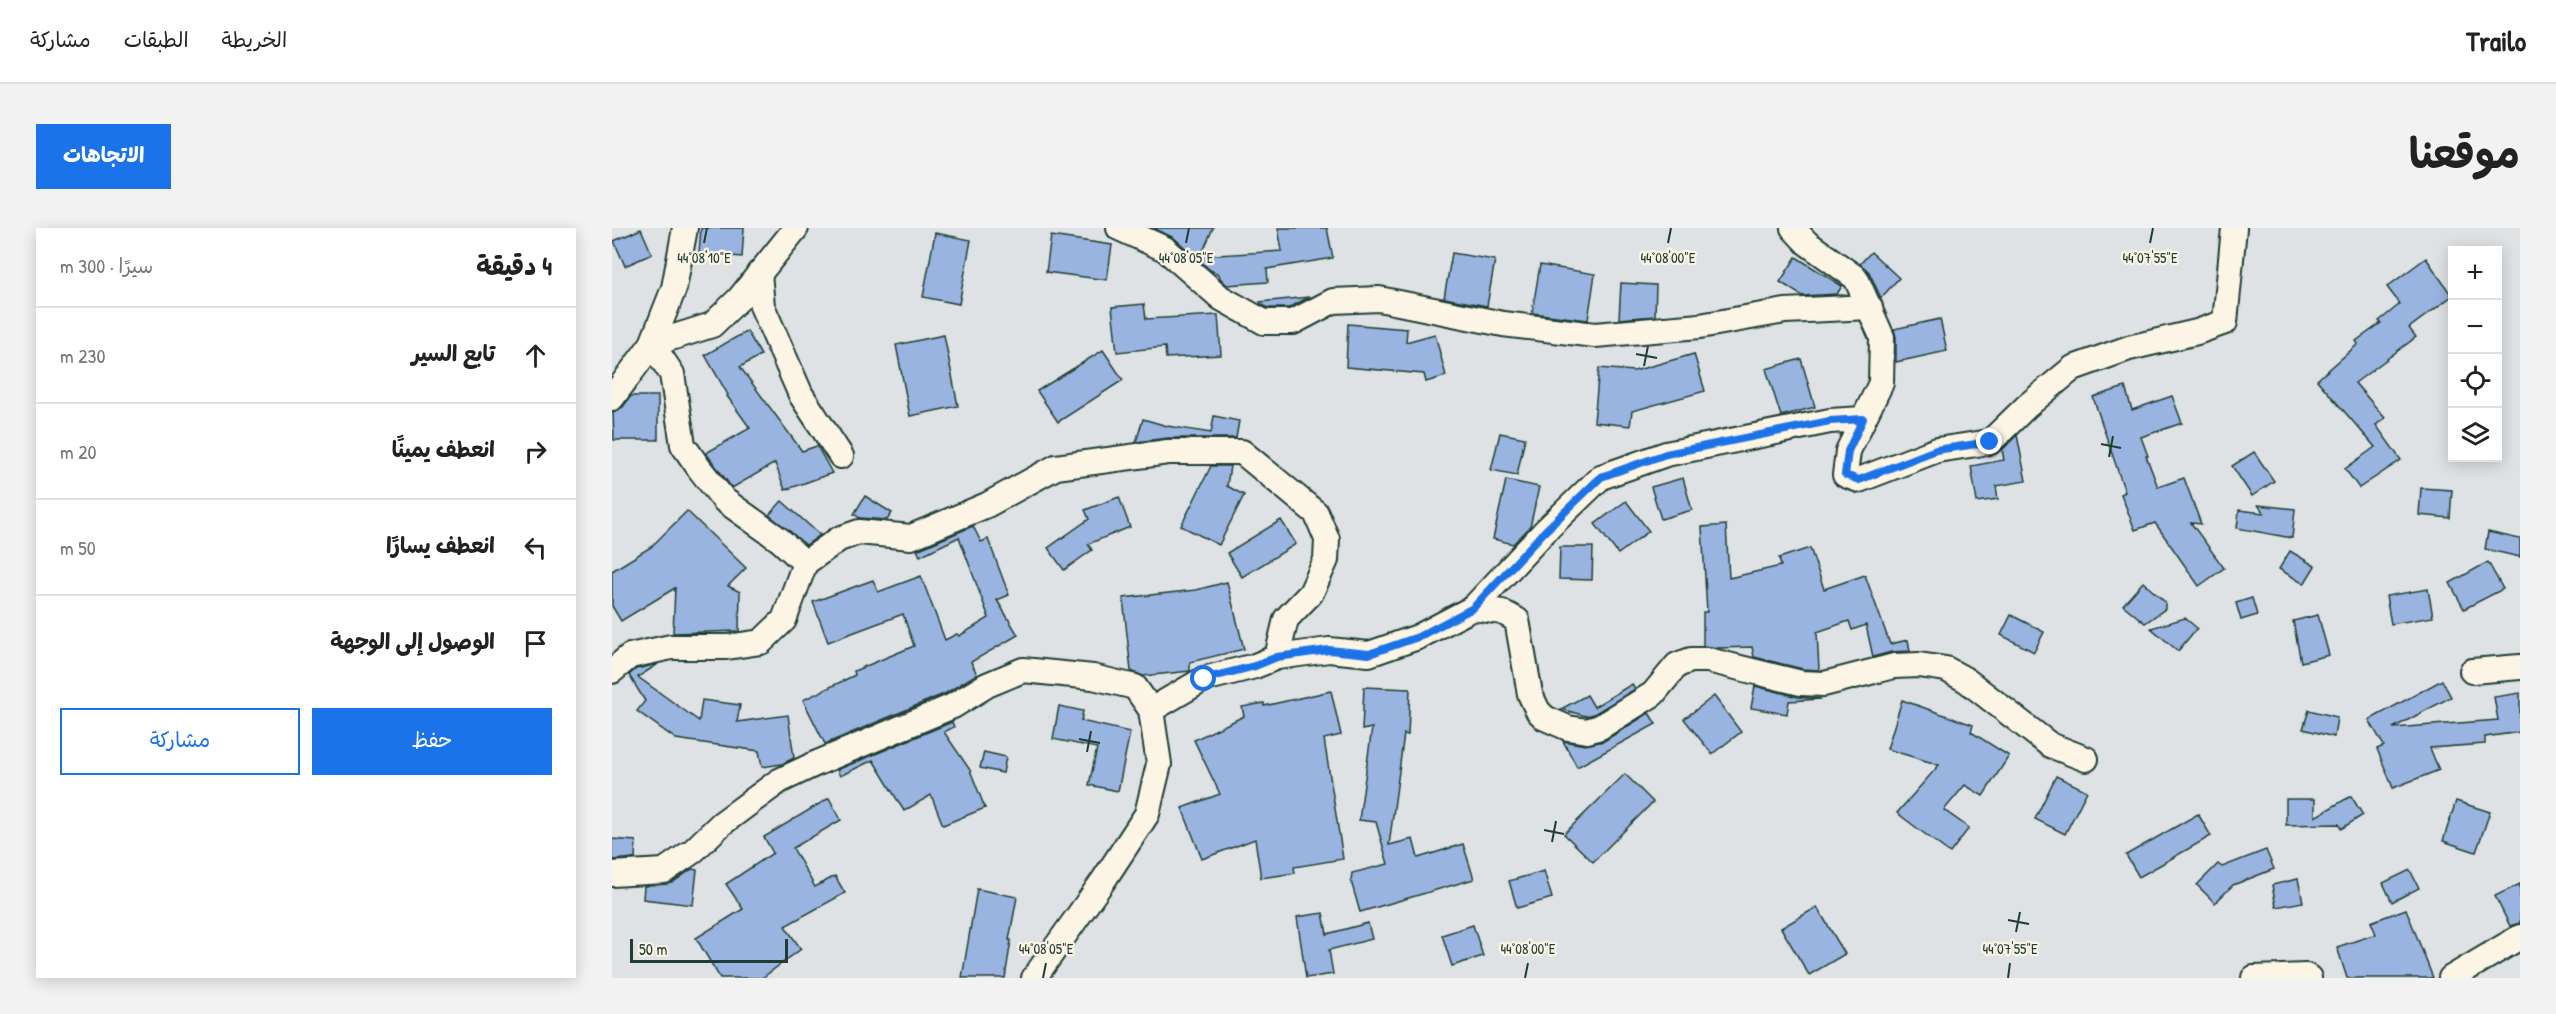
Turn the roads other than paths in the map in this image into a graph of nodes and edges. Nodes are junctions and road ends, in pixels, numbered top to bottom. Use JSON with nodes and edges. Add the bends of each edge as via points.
{"nodes":[{"id":1,"x":685,"y":228,"type":"edge"},
{"id":2,"x":795,"y":228,"type":"edge"},
{"id":3,"x":1119,"y":228,"type":"edge"},
{"id":4,"x":1793,"y":228,"type":"edge"},
{"id":5,"x":2234,"y":228,"type":"edge"},
{"id":6,"x":759,"y":273,"type":"junction"},
{"id":7,"x":1870,"y":307,"type":"junction"},
{"id":8,"x":652,"y":344,"type":"junction"},
{"id":9,"x":612,"y":398,"type":"edge"},
{"id":10,"x":1863,"y":419,"type":"junction"},
{"id":11,"x":841,"y":456,"type":"dead end"},
{"id":12,"x":805,"y":563,"type":"junction"},
{"id":13,"x":1473,"y":608,"type":"junction"},
{"id":14,"x":1277,"y":657,"type":"junction"},
{"id":15,"x":2520,"y":667,"type":"edge"},
{"id":16,"x":612,"y":671,"type":"edge"},
{"id":17,"x":2472,"y":671,"type":"dead end"},
{"id":18,"x":1151,"y":710,"type":"junction"},
{"id":19,"x":2086,"y":759,"type":"dead end"},
{"id":20,"x":612,"y":874,"type":"edge"},
{"id":21,"x":2520,"y":937,"type":"edge"},
{"id":22,"x":2266,"y":977,"type":"edge"},
{"id":23,"x":1034,"y":978,"type":"edge"},
{"id":24,"x":2310,"y":978,"type":"edge"},
{"id":25,"x":2451,"y":978,"type":"edge"}],
"edges":[{"from":1,"to":8,"type":"street","via":[[674,288]]},
{"from":2,"to":6,"type":"street"},
{"from":3,"to":7,"type":"street","via":[[1165,249],[1221,298],[1264,322],[1293,322],[1334,301],[1379,299],[1503,324],[1595,335],[1700,326],[1785,311]]},
{"from":4,"to":7,"type":"street","via":[[1807,243],[1856,278]]},
{"from":5,"to":10,"type":"street","via":[[2225,321],[2073,368],[1990,442],[1936,450],[1859,480],[1845,475],[1848,451]]},
{"from":6,"to":8,"type":"street","via":[[712,325]]},
{"from":6,"to":11,"type":"street","via":[[762,306],[801,395]]},
{"from":7,"to":10,"type":"street","via":[[1882,337],[1881,383]]},
{"from":8,"to":9,"type":"street"},
{"from":8,"to":12,"type":"street","via":[[672,374],[683,445],[699,468],[724,500]]},
{"from":10,"to":13,"type":"street","via":[[1830,421],[1666,454],[1601,477]]},
{"from":12,"to":14,"type":"street","via":[[839,539],[858,532],[911,537],[987,505],[1056,467],[1168,452],[1242,452],[1316,513],[1327,539],[1326,560],[1311,593],[1286,619]]},
{"from":12,"to":16,"type":"street","via":[[784,620],[761,642],[728,647],[671,647],[630,657]]},
{"from":13,"to":14,"type":"street","via":[[1418,637],[1369,654],[1329,650]]},
{"from":13,"to":19,"type":"street","via":[[1502,612],[1517,620],[1530,694],[1538,711],[1568,728],[1600,727],[1653,694],[1677,665],[1691,660],[1708,660],[1801,683],[1824,684],[1894,666],[1919,665],[1946,669],[1966,680],[2050,745]]},
{"from":14,"to":18,"type":"street","via":[[1204,679]]},
{"from":15,"to":17,"type":"street"},
{"from":18,"to":20,"type":"street","via":[[1135,687],[1023,670],[987,685],[953,706],[779,782],[664,871]]},
{"from":18,"to":23,"type":"street","via":[[1160,764],[1147,814]]},
{"from":21,"to":25,"type":"street"},
{"from":22,"to":24,"type":"street"}]}
